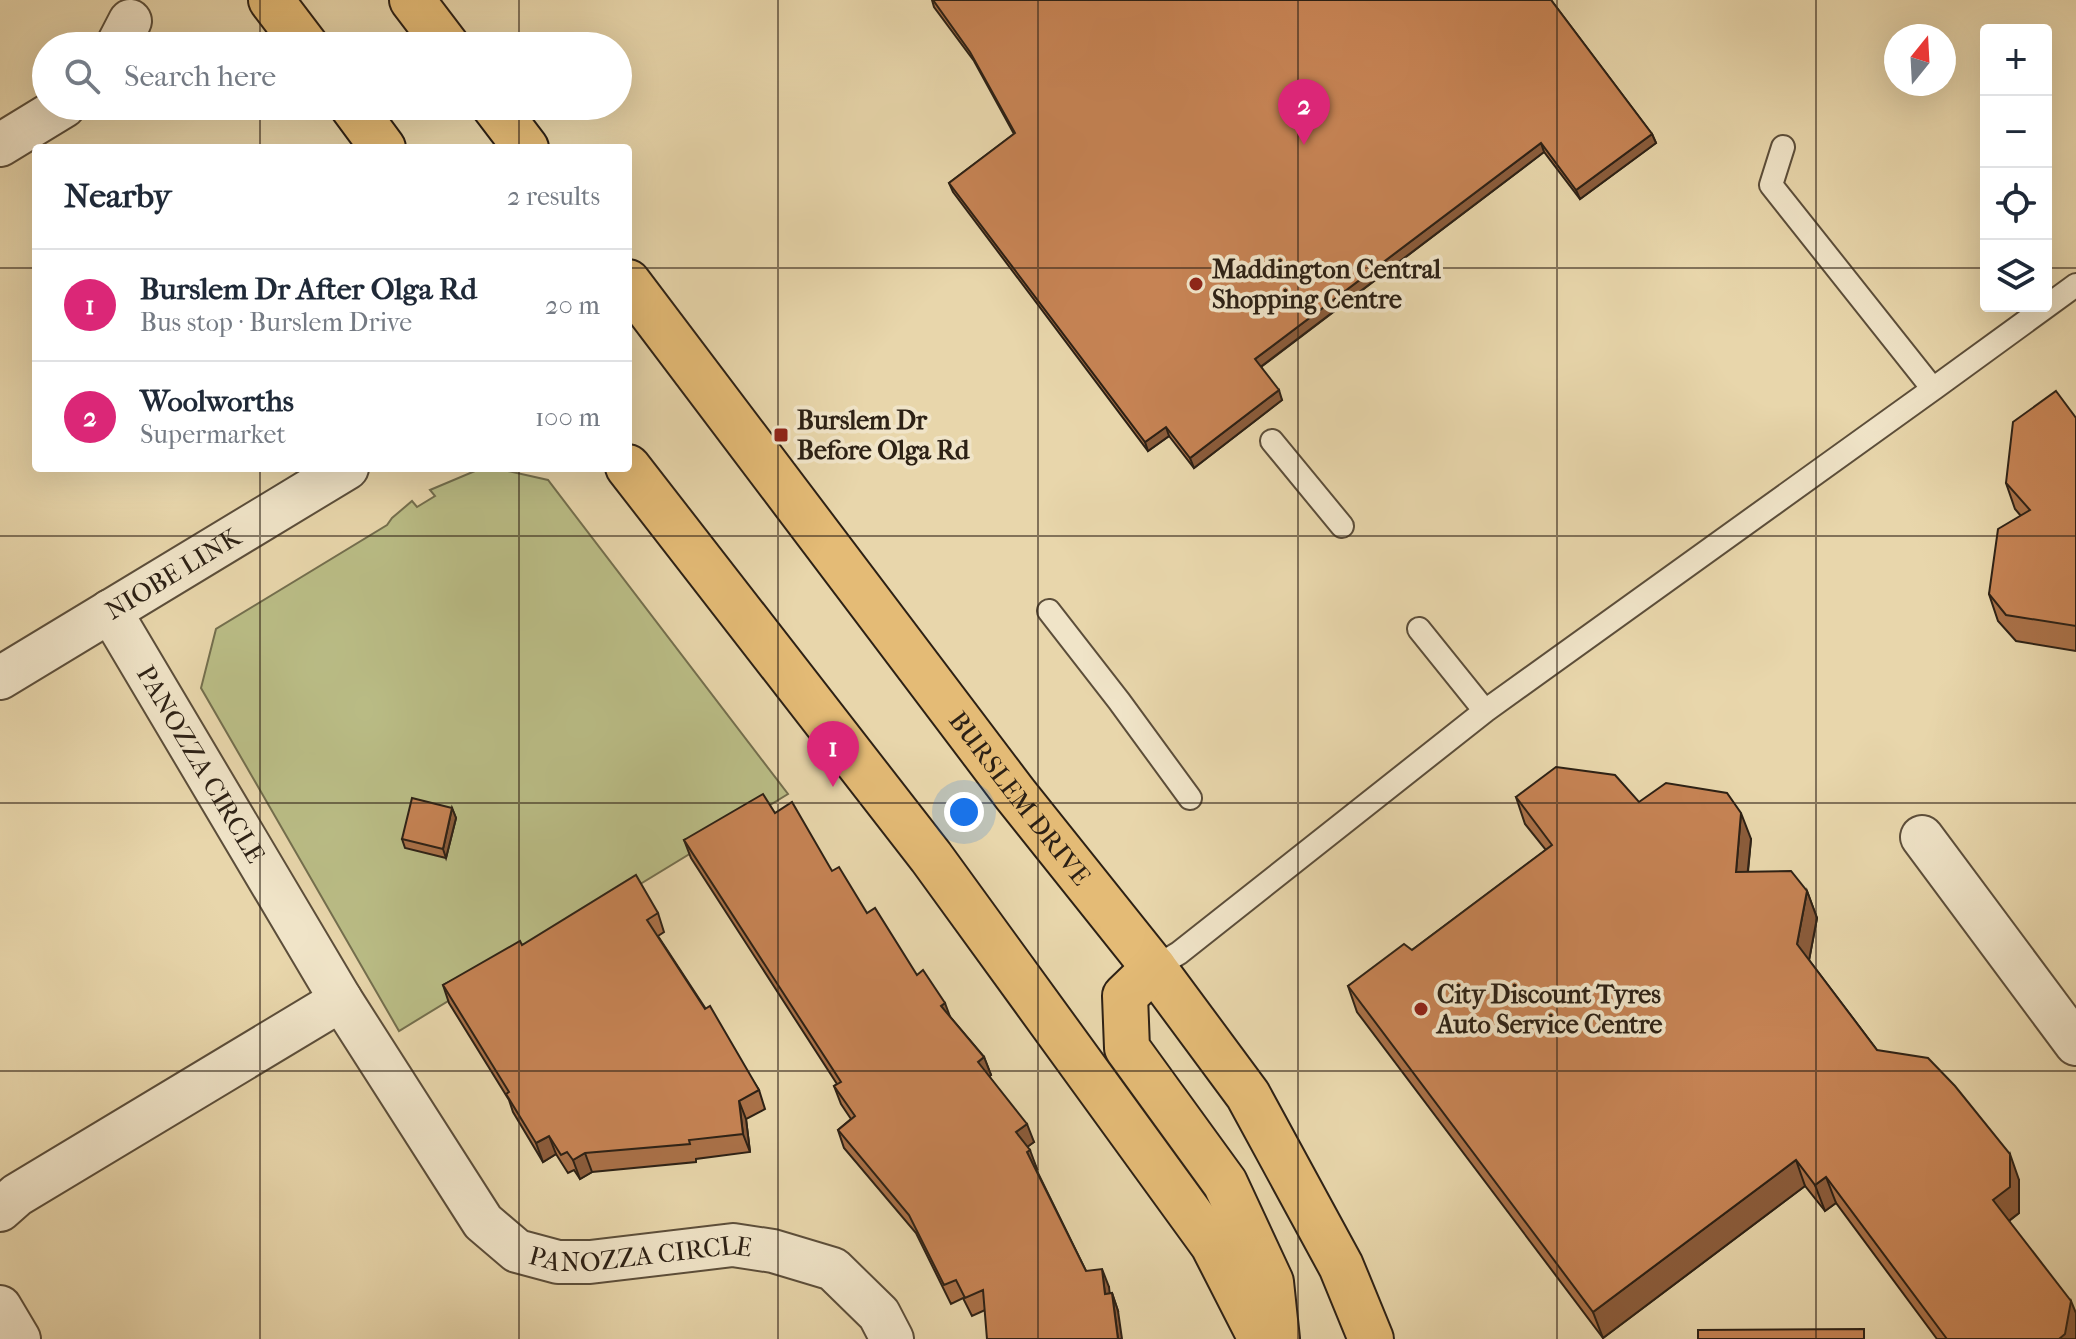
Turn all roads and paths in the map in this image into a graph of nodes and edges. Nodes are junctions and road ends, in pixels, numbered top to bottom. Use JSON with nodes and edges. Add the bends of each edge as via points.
{"nodes":[{"id":1,"x":271,"y":0,"type":"edge"},
{"id":2,"x":412,"y":0,"type":"edge"},
{"id":3,"x":295,"y":32,"type":"edge"},
{"id":4,"x":436,"y":32,"type":"edge"},
{"id":5,"x":41,"y":120,"type":"edge"},
{"id":6,"x":362,"y":120,"type":"edge"},
{"id":7,"x":505,"y":120,"type":"edge"},
{"id":8,"x":380,"y":144,"type":"edge"},
{"id":9,"x":523,"y":144,"type":"edge"},
{"id":10,"x":0,"y":145,"type":"edge"},
{"id":11,"x":1783,"y":147,"type":"dead end"},
{"id":12,"x":2076,"y":285,"type":"edge"},
{"id":13,"x":632,"y":295,"type":"edge"},
{"id":14,"x":1933,"y":389,"type":"junction"},
{"id":15,"x":1272,"y":441,"type":"dead end"},
{"id":16,"x":340,"y":472,"type":"edge"},
{"id":17,"x":632,"y":472,"type":"edge"},
{"id":18,"x":1342,"y":526,"type":"dead end"},
{"id":19,"x":110,"y":611,"type":"junction"},
{"id":20,"x":1049,"y":611,"type":"dead end"},
{"id":21,"x":1419,"y":629,"type":"dead end"},
{"id":22,"x":0,"y":678,"type":"edge"},
{"id":23,"x":1485,"y":711,"type":"junction"},
{"id":24,"x":1190,"y":798,"type":"dead end"},
{"id":25,"x":1922,"y":837,"type":"dead end"},
{"id":26,"x":1154,"y":968,"type":"junction"},
{"id":27,"x":341,"y":1000,"type":"junction"},
{"id":28,"x":2076,"y":1044,"type":"edge"},
{"id":29,"x":0,"y":1210,"type":"edge"},
{"id":30,"x":0,"y":1307,"type":"edge"},
{"id":31,"x":19,"y":1339,"type":"edge"},
{"id":32,"x":892,"y":1339,"type":"edge"},
{"id":33,"x":1261,"y":1339,"type":"edge"},
{"id":34,"x":1277,"y":1339,"type":"edge"},
{"id":35,"x":1371,"y":1339,"type":"edge"}],
"edges":[{"from":1,"to":3,"type":"main road"},
{"from":2,"to":4,"type":"main road"},
{"from":5,"to":10,"type":"street"},
{"from":6,"to":8,"type":"main road"},
{"from":7,"to":9,"type":"main road"},
{"from":11,"to":14,"type":"lane","via":[[1771,185]]},
{"from":12,"to":14,"type":"lane"},
{"from":13,"to":26,"type":"main road","name":"BURSLEM DRIVE"},
{"from":14,"to":23,"type":"lane"},
{"from":15,"to":18,"type":"lane"},
{"from":16,"to":19,"type":"street","name":"NIOBE LINK"},
{"from":17,"to":33,"type":"main road","via":[[931,857],[1213,1245]]},
{"from":19,"to":22,"type":"street","name":"NIOBE LINK"},
{"from":19,"to":27,"type":"street","name":"PANOZZA CIRCLE"},
{"from":20,"to":24,"type":"lane"},
{"from":21,"to":23,"type":"lane"},
{"from":23,"to":26,"type":"lane"},
{"from":25,"to":28,"type":"street"},
{"from":26,"to":34,"type":"main road","via":[[1125,996],[1127,1048],[1225,1183],[1271,1282]]},
{"from":26,"to":35,"type":"main road","name":"BURSLEM DRIVE","via":[[1248,1095],[1341,1266]]},
{"from":27,"to":29,"type":"street"},
{"from":27,"to":32,"type":"street","name":"PANOZZA CIRCLE","via":[[483,1222],[517,1251],[558,1262],[590,1262],[733,1245],[773,1251],[833,1269],[879,1314]]},
{"from":30,"to":31,"type":"street"}]}
